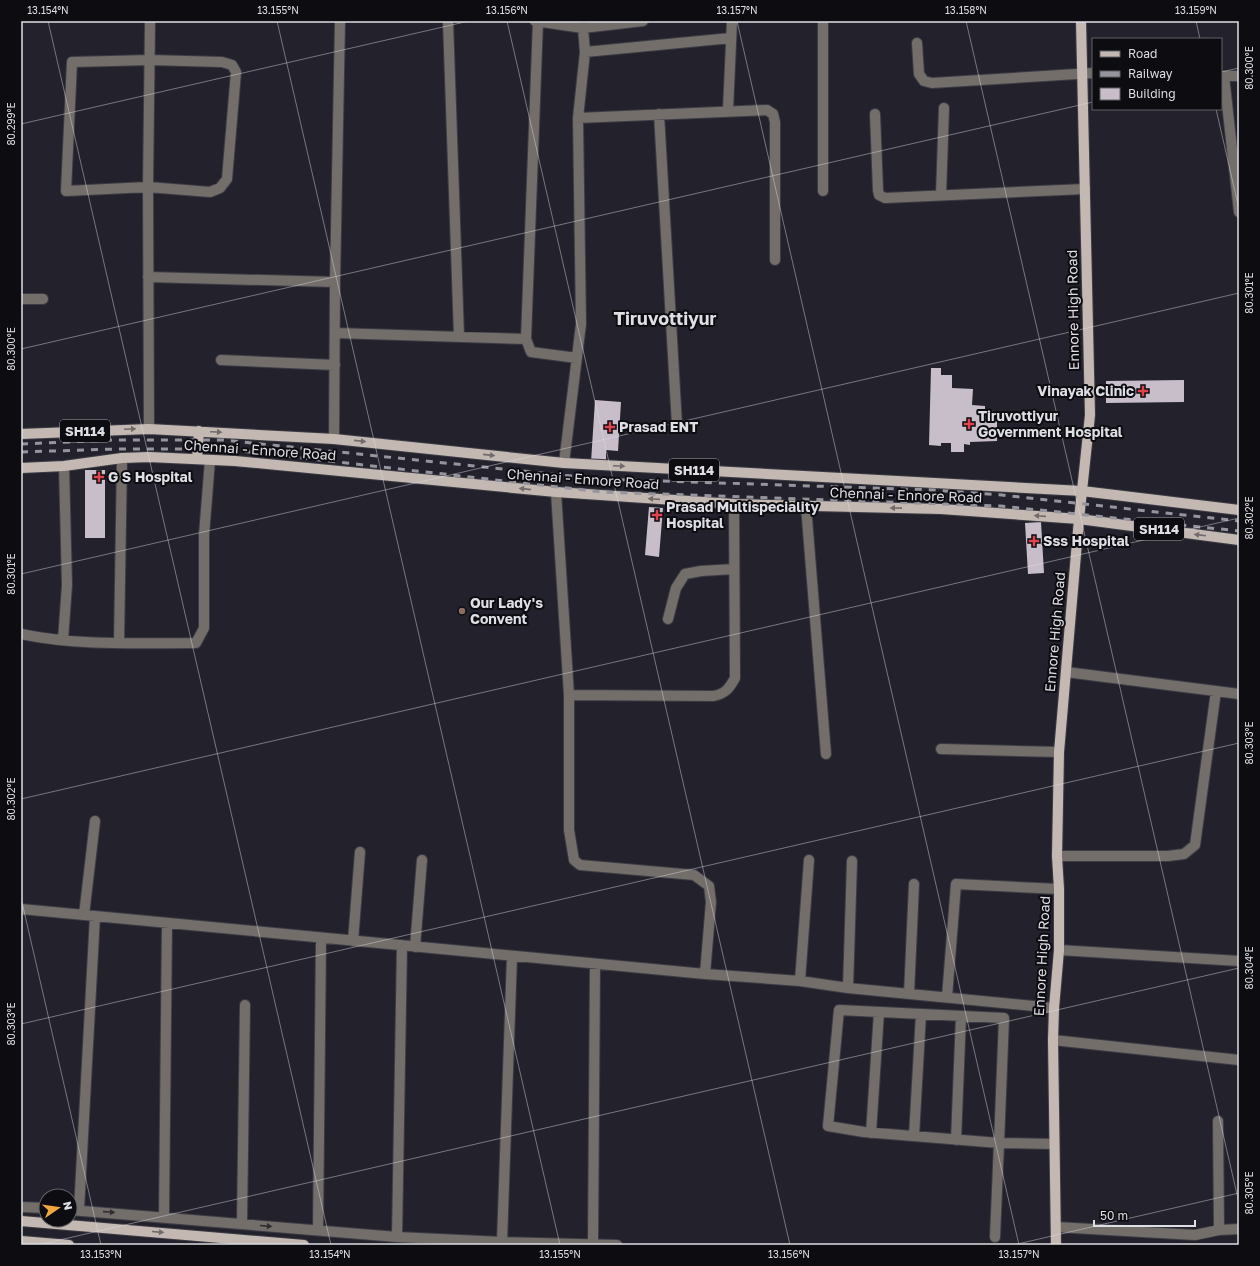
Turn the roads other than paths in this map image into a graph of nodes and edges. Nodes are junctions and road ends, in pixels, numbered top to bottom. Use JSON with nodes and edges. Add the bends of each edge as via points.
{"nodes":[{"id":1,"x":150,"y":21,"type":"edge"},
{"id":2,"x":340,"y":21,"type":"edge"},
{"id":3,"x":448,"y":21,"type":"edge"},
{"id":4,"x":643,"y":21,"type":"edge"},
{"id":5,"x":732,"y":21,"type":"edge"},
{"id":6,"x":823,"y":21,"type":"edge"},
{"id":7,"x":1081,"y":21,"type":"edge"},
{"id":8,"x":537,"y":22,"type":"edge"},
{"id":9,"x":599,"y":24,"type":"edge"},
{"id":10,"x":583,"y":28,"type":"junction"},
{"id":11,"x":731,"y":38,"type":"junction"},
{"id":12,"x":917,"y":43,"type":"dead end"},
{"id":13,"x":585,"y":52,"type":"junction"},
{"id":14,"x":150,"y":60,"type":"junction"},
{"id":15,"x":1082,"y":73,"type":"junction"},
{"id":16,"x":1092,"y":73,"type":"edge"},
{"id":17,"x":1223,"y":76,"type":"edge"},
{"id":18,"x":1239,"y":76,"type":"edge"},
{"id":19,"x":944,"y":108,"type":"dead end"},
{"id":20,"x":728,"y":110,"type":"junction"},
{"id":21,"x":659,"y":114,"type":"junction"},
{"id":22,"x":875,"y":114,"type":"dead end"},
{"id":23,"x":578,"y":118,"type":"junction"},
{"id":24,"x":148,"y":187,"type":"junction"},
{"id":25,"x":1085,"y":189,"type":"junction"},
{"id":26,"x":823,"y":191,"type":"dead end"},
{"id":27,"x":941,"y":195,"type":"junction"},
{"id":28,"x":1239,"y":212,"type":"edge"},
{"id":29,"x":774,"y":260,"type":"dead end"},
{"id":30,"x":148,"y":276,"type":"junction"},
{"id":31,"x":335,"y":282,"type":"junction"},
{"id":32,"x":21,"y":299,"type":"edge"},
{"id":33,"x":43,"y":299,"type":"dead end"},
{"id":34,"x":335,"y":333,"type":"junction"},
{"id":35,"x":459,"y":336,"type":"junction"},
{"id":36,"x":526,"y":339,"type":"junction"},
{"id":37,"x":577,"y":358,"type":"junction"},
{"id":38,"x":221,"y":360,"type":"dead end"},
{"id":39,"x":335,"y":365,"type":"junction"},
{"id":40,"x":677,"y":425,"type":"dead end"},
{"id":41,"x":149,"y":429,"type":"junction"},
{"id":42,"x":199,"y":431,"type":"junction"},
{"id":43,"x":21,"y":434,"type":"edge"},
{"id":44,"x":334,"y":438,"type":"junction"},
{"id":45,"x":122,"y":458,"type":"junction"},
{"id":46,"x":197,"y":459,"type":"junction"},
{"id":47,"x":210,"y":460,"type":"junction"},
{"id":48,"x":564,"y":463,"type":"junction"},
{"id":49,"x":64,"y":466,"type":"junction"},
{"id":50,"x":21,"y":468,"type":"edge"},
{"id":51,"x":1082,"y":491,"type":"junction"},
{"id":52,"x":556,"y":492,"type":"junction"},
{"id":53,"x":734,"y":504,"type":"junction"},
{"id":54,"x":806,"y":506,"type":"junction"},
{"id":55,"x":1239,"y":510,"type":"edge"},
{"id":56,"x":1079,"y":519,"type":"junction"},
{"id":57,"x":1239,"y":540,"type":"edge"},
{"id":58,"x":734,"y":569,"type":"junction"},
{"id":59,"x":668,"y":619,"type":"dead end"},
{"id":60,"x":21,"y":634,"type":"edge"},
{"id":61,"x":63,"y":640,"type":"junction"},
{"id":62,"x":119,"y":643,"type":"junction"},
{"id":63,"x":1066,"y":672,"type":"junction"},
{"id":64,"x":1216,"y":691,"type":"junction"},
{"id":65,"x":1239,"y":694,"type":"edge"},
{"id":66,"x":569,"y":695,"type":"junction"},
{"id":67,"x":941,"y":749,"type":"dead end"},
{"id":68,"x":1059,"y":752,"type":"junction"},
{"id":69,"x":826,"y":754,"type":"dead end"},
{"id":70,"x":95,"y":821,"type":"dead end"},
{"id":71,"x":360,"y":852,"type":"dead end"},
{"id":72,"x":1057,"y":856,"type":"junction"},
{"id":73,"x":422,"y":860,"type":"dead end"},
{"id":74,"x":808,"y":860,"type":"dead end"},
{"id":75,"x":852,"y":861,"type":"dead end"},
{"id":76,"x":914,"y":884,"type":"dead end"},
{"id":77,"x":1059,"y":888,"type":"junction"},
{"id":78,"x":21,"y":909,"type":"edge"},
{"id":79,"x":84,"y":915,"type":"junction"},
{"id":80,"x":95,"y":916,"type":"junction"},
{"id":81,"x":167,"y":923,"type":"junction"},
{"id":82,"x":321,"y":938,"type":"junction"},
{"id":83,"x":353,"y":940,"type":"junction"},
{"id":84,"x":402,"y":945,"type":"junction"},
{"id":85,"x":415,"y":947,"type":"junction"},
{"id":86,"x":1059,"y":950,"type":"junction"},
{"id":87,"x":512,"y":956,"type":"junction"},
{"id":88,"x":1239,"y":961,"type":"edge"},
{"id":89,"x":595,"y":964,"type":"junction"},
{"id":90,"x":705,"y":974,"type":"junction"},
{"id":91,"x":800,"y":981,"type":"junction"},
{"id":92,"x":848,"y":988,"type":"junction"},
{"id":93,"x":909,"y":994,"type":"junction"},
{"id":94,"x":947,"y":997,"type":"junction"},
{"id":95,"x":245,"y":1006,"type":"dead end"},
{"id":96,"x":1054,"y":1008,"type":"junction"},
{"id":97,"x":879,"y":1012,"type":"junction"},
{"id":98,"x":921,"y":1014,"type":"junction"},
{"id":99,"x":961,"y":1016,"type":"junction"},
{"id":100,"x":1053,"y":1040,"type":"junction"},
{"id":101,"x":1239,"y":1060,"type":"edge"},
{"id":102,"x":1218,"y":1121,"type":"dead end"},
{"id":103,"x":871,"y":1133,"type":"junction"},
{"id":104,"x":914,"y":1136,"type":"junction"},
{"id":105,"x":956,"y":1140,"type":"junction"},
{"id":106,"x":999,"y":1143,"type":"junction"},
{"id":107,"x":1054,"y":1144,"type":"junction"},
{"id":108,"x":76,"y":1188,"type":"edge"},
{"id":109,"x":21,"y":1207,"type":"edge"},
{"id":110,"x":38,"y":1208,"type":"edge"},
{"id":111,"x":78,"y":1210,"type":"edge"},
{"id":112,"x":164,"y":1216,"type":"junction"},
{"id":113,"x":21,"y":1221,"type":"edge"},
{"id":114,"x":242,"y":1223,"type":"junction"},
{"id":115,"x":1056,"y":1227,"type":"junction"},
{"id":116,"x":1239,"y":1229,"type":"edge"},
{"id":117,"x":318,"y":1230,"type":"junction"},
{"id":118,"x":1219,"y":1230,"type":"junction"},
{"id":119,"x":398,"y":1236,"type":"junction"},
{"id":120,"x":995,"y":1237,"type":"dead end"},
{"id":121,"x":21,"y":1241,"type":"edge"},
{"id":122,"x":502,"y":1242,"type":"junction"},
{"id":123,"x":593,"y":1244,"type":"edge"},
{"id":124,"x":69,"y":1245,"type":"edge"},
{"id":125,"x":304,"y":1245,"type":"edge"},
{"id":126,"x":617,"y":1245,"type":"edge"},
{"id":127,"x":1056,"y":1245,"type":"edge"}],
"edges":[{"from":1,"to":14,"type":"street"},
{"from":2,"to":31,"type":"street"},
{"from":3,"to":35,"type":"street"},
{"from":4,"to":9,"type":"street"},
{"from":5,"to":11,"type":"street"},
{"from":6,"to":26,"type":"street"},
{"from":7,"to":15,"type":"main road","name":"Ennore High Road"},
{"from":8,"to":10,"type":"street"},
{"from":8,"to":36,"type":"street"},
{"from":9,"to":10,"type":"street"},
{"from":10,"to":13,"type":"street"},
{"from":11,"to":13,"type":"street"},
{"from":11,"to":20,"type":"street"},
{"from":12,"to":15,"type":"street","via":[[919,74],[924,81]]},
{"from":13,"to":23,"type":"street"},
{"from":14,"to":24,"type":"street"},
{"from":14,"to":24,"type":"street","via":[[222,62],[232,65],[236,72],[227,180],[220,188],[210,192]]},
{"from":14,"to":24,"type":"street","via":[[72,62],[66,191]]},
{"from":15,"to":16,"type":"street"},
{"from":15,"to":25,"type":"main road","name":"Ennore High Road"},
{"from":17,"to":18,"type":"street"},
{"from":17,"to":28,"type":"street"},
{"from":19,"to":27,"type":"street"},
{"from":20,"to":21,"type":"street"},
{"from":20,"to":29,"type":"street","via":[[767,110],[773,114]]},
{"from":21,"to":23,"type":"street"},
{"from":21,"to":40,"type":"street"},
{"from":22,"to":27,"type":"street","via":[[879,195],[885,198]]},
{"from":23,"to":37,"type":"street","via":[[580,324]]},
{"from":24,"to":30,"type":"street"},
{"from":25,"to":27,"type":"street"},
{"from":25,"to":51,"type":"main road","name":"Ennore High Road","via":[[1090,415]]},
{"from":30,"to":31,"type":"street"},
{"from":30,"to":41,"type":"street"},
{"from":31,"to":34,"type":"street"},
{"from":32,"to":33,"type":"street"},
{"from":34,"to":35,"type":"street"},
{"from":34,"to":39,"type":"street"},
{"from":35,"to":36,"type":"street"},
{"from":36,"to":37,"type":"street","via":[[531,352]]},
{"from":37,"to":48,"type":"street"},
{"from":38,"to":39,"type":"street"},
{"from":39,"to":44,"type":"street"},
{"from":41,"to":42,"type":"main road","name":"Chennai - Ennore Road","number":"SH114"},
{"from":43,"to":41,"type":"main road","name":"Chennai - Ennore Road","number":"SH114","one_way":true},
{"from":42,"to":44,"type":"main road","name":"Chennai - Ennore Road","number":"SH114","one_way":true},
{"from":42,"to":46,"type":"main road"},
{"from":44,"to":48,"type":"main road","name":"Chennai - Ennore Road","number":"SH114","one_way":true},
{"from":45,"to":46,"type":"main road","name":"Chennai - Ennore Road","number":"SH114"},
{"from":45,"to":49,"type":"main road","name":"Chennai - Ennore Road","number":"SH114"},
{"from":45,"to":62,"type":"street"},
{"from":46,"to":47,"type":"main road","name":"Chennai - Ennore Road","number":"SH114"},
{"from":52,"to":47,"type":"main road","name":"Chennai - Ennore Road","number":"SH114","one_way":true},
{"from":47,"to":62,"type":"street","via":[[204,535],[204,628],[196,643]]},
{"from":48,"to":51,"type":"main road","name":"Chennai - Ennore Road","number":"SH114","one_way":true},
{"from":49,"to":50,"type":"main road","name":"Chennai - Ennore Road","number":"SH114"},
{"from":49,"to":61,"type":"street","via":[[67,585]]},
{"from":51,"to":55,"type":"main road","name":"Chennai - Ennore Road","number":"SH114"},
{"from":51,"to":56,"type":"main road","name":"Ennore High Road"},
{"from":53,"to":52,"type":"main road","name":"Chennai - Ennore Road","number":"SH114","one_way":true},
{"from":52,"to":66,"type":"street"},
{"from":53,"to":54,"type":"main road","name":"Chennai - Ennore Road","number":"SH114"},
{"from":53,"to":58,"type":"street"},
{"from":56,"to":54,"type":"main road","name":"Chennai - Ennore Road","number":"SH114","one_way":true,"via":[[941,509]]},
{"from":54,"to":69,"type":"street"},
{"from":57,"to":56,"type":"main road","name":"Chennai - Ennore Road","number":"SH114","one_way":true},
{"from":56,"to":63,"type":"main road","name":"Ennore High Road"},
{"from":58,"to":59,"type":"street","via":[[685,574],[676,588]]},
{"from":58,"to":66,"type":"street","via":[[735,678],[724,694]]},
{"from":60,"to":61,"type":"street","via":[[48,640]]},
{"from":61,"to":62,"type":"street"},
{"from":63,"to":64,"type":"street"},
{"from":63,"to":68,"type":"main road","name":"Ennore High Road"},
{"from":64,"to":65,"type":"street"},
{"from":64,"to":72,"type":"street","via":[[1195,845],[1184,854],[1168,856]]},
{"from":66,"to":90,"type":"street","via":[[569,830],[574,860],[580,865],[694,875],[701,879],[709,886],[711,902]]},
{"from":67,"to":68,"type":"street"},
{"from":68,"to":72,"type":"main road","name":"Ennore High Road"},
{"from":70,"to":79,"type":"street"},
{"from":71,"to":83,"type":"street"},
{"from":72,"to":77,"type":"main road","name":"Ennore High Road"},
{"from":73,"to":85,"type":"street"},
{"from":74,"to":91,"type":"street"},
{"from":75,"to":92,"type":"street"},
{"from":76,"to":93,"type":"street"},
{"from":77,"to":86,"type":"main road","name":"Ennore High Road"},
{"from":77,"to":94,"type":"street","via":[[956,884]]},
{"from":78,"to":79,"type":"street"},
{"from":79,"to":80,"type":"street"},
{"from":80,"to":81,"type":"street"},
{"from":80,"to":108,"type":"street"},
{"from":81,"to":82,"type":"street"},
{"from":81,"to":112,"type":"street"},
{"from":82,"to":83,"type":"street"},
{"from":82,"to":117,"type":"street"},
{"from":83,"to":84,"type":"street"},
{"from":84,"to":85,"type":"street"},
{"from":84,"to":119,"type":"street"},
{"from":85,"to":87,"type":"street"},
{"from":86,"to":88,"type":"street"},
{"from":86,"to":96,"type":"main road","name":"Ennore High Road"},
{"from":87,"to":89,"type":"street"},
{"from":87,"to":122,"type":"street"},
{"from":89,"to":90,"type":"street"},
{"from":89,"to":123,"type":"street"},
{"from":90,"to":91,"type":"street"},
{"from":91,"to":92,"type":"street"},
{"from":92,"to":93,"type":"street"},
{"from":93,"to":94,"type":"street"},
{"from":94,"to":96,"type":"street"},
{"from":95,"to":114,"type":"street"},
{"from":96,"to":100,"type":"main road","name":"Ennore High Road"},
{"from":97,"to":98,"type":"street"},
{"from":97,"to":103,"type":"street"},
{"from":97,"to":103,"type":"street","via":[[839,1010],[828,1126]]},
{"from":98,"to":99,"type":"street"},
{"from":98,"to":104,"type":"street"},
{"from":99,"to":105,"type":"street"},
{"from":99,"to":106,"type":"street","via":[[1004,1018]]},
{"from":100,"to":101,"type":"street"},
{"from":100,"to":107,"type":"main road","name":"Ennore High Road"},
{"from":102,"to":118,"type":"street"},
{"from":103,"to":104,"type":"street"},
{"from":104,"to":105,"type":"street"},
{"from":105,"to":106,"type":"street"},
{"from":106,"to":107,"type":"street"},
{"from":106,"to":120,"type":"street"},
{"from":107,"to":115,"type":"main road","name":"Ennore High Road"},
{"from":109,"to":110,"type":"street"},
{"from":111,"to":112,"type":"street","one_way":true},
{"from":112,"to":114,"type":"street"},
{"from":113,"to":125,"type":"main road","one_way":true},
{"from":114,"to":117,"type":"street","one_way":true},
{"from":115,"to":118,"type":"street","via":[[1195,1235]]},
{"from":115,"to":127,"type":"main road","name":"Ennore High Road"},
{"from":116,"to":118,"type":"street"},
{"from":117,"to":119,"type":"street"},
{"from":119,"to":122,"type":"street"},
{"from":121,"to":124,"type":"main road"},
{"from":122,"to":123,"type":"street"},
{"from":123,"to":126,"type":"street"}]}
